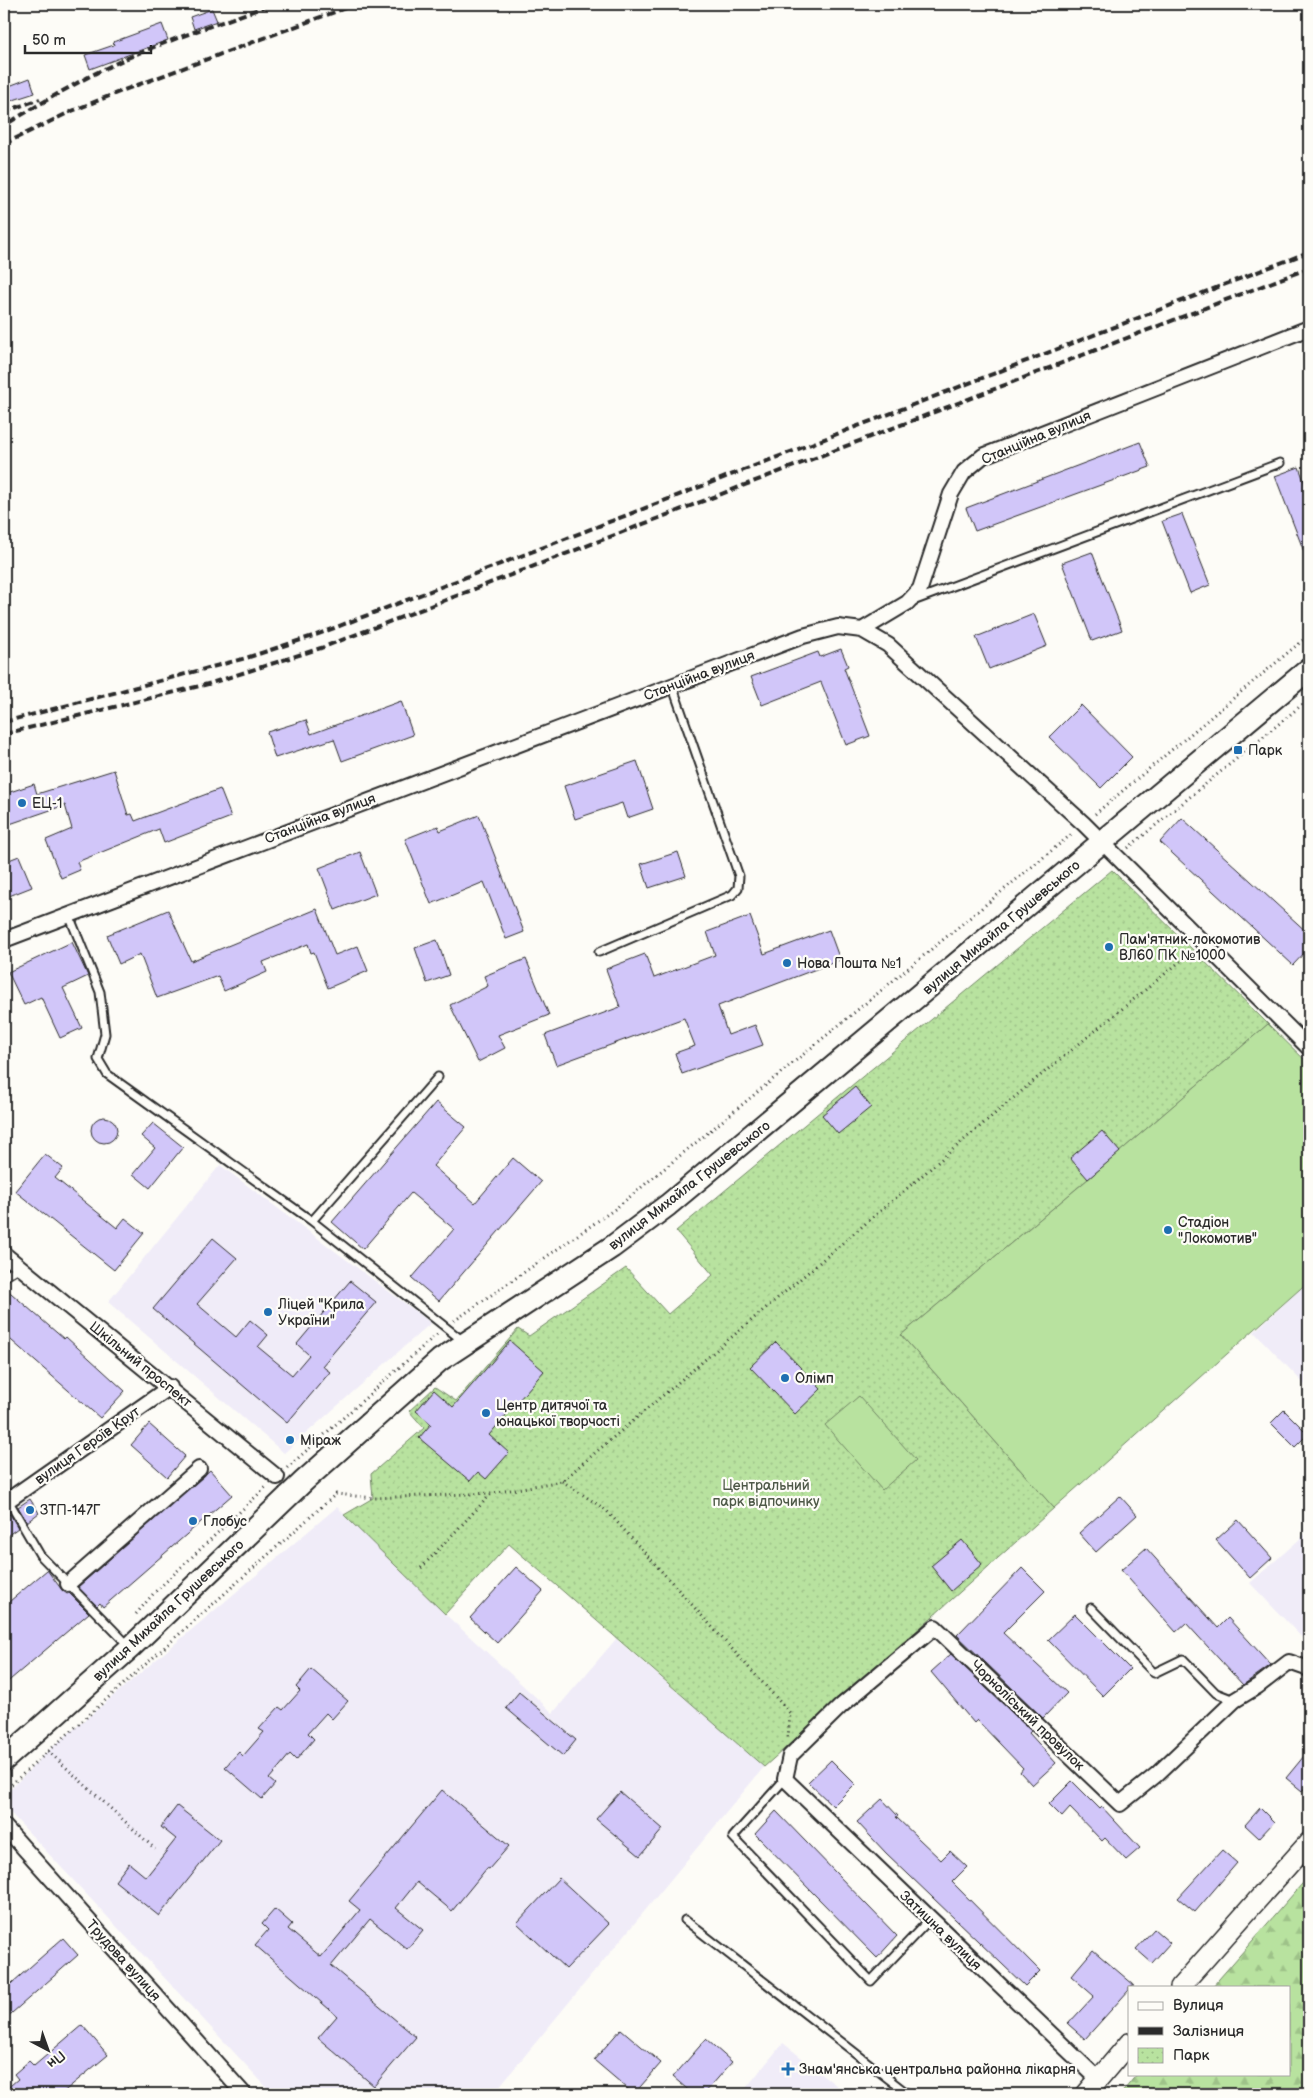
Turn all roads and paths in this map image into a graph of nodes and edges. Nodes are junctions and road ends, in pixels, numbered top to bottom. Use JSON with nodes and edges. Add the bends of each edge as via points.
{"nodes":[{"id":1,"x":1309,"y":328,"type":"edge"},
{"id":2,"x":1280,"y":463,"type":"dead end"},
{"id":3,"x":907,"y":603,"type":"junction"},
{"id":4,"x":862,"y":630,"type":"junction"},
{"id":5,"x":1309,"y":635,"type":"edge"},
{"id":6,"x":1309,"y":669,"type":"edge"},
{"id":7,"x":672,"y":685,"type":"junction"},
{"id":8,"x":1309,"y":698,"type":"edge"},
{"id":9,"x":1084,"y":824,"type":"junction"},
{"id":10,"x":1103,"y":842,"type":"junction"},
{"id":11,"x":1127,"y":849,"type":"dead end"},
{"id":12,"x":69,"y":914,"type":"junction"},
{"id":13,"x":4,"y":940,"type":"edge"},
{"id":14,"x":1204,"y":942,"type":"junction"},
{"id":15,"x":599,"y":952,"type":"dead end"},
{"id":16,"x":1309,"y":1048,"type":"edge"},
{"id":17,"x":438,"y":1077,"type":"dead end"},
{"id":18,"x":312,"y":1221,"type":"junction"},
{"id":19,"x":4,"y":1254,"type":"edge"},
{"id":20,"x":20,"y":1266,"type":"junction"},
{"id":21,"x":4,"y":1277,"type":"edge"},
{"id":22,"x":446,"y":1327,"type":"junction"},
{"id":23,"x":465,"y":1342,"type":"junction"},
{"id":24,"x":170,"y":1388,"type":"junction"},
{"id":25,"x":289,"y":1466,"type":"dead end"},
{"id":26,"x":199,"y":1469,"type":"dead end"},
{"id":27,"x":277,"y":1477,"type":"dead end"},
{"id":28,"x":562,"y":1481,"type":"junction"},
{"id":29,"x":266,"y":1487,"type":"dead end"},
{"id":30,"x":493,"y":1493,"type":"junction"},
{"id":31,"x":6,"y":1501,"type":"edge"},
{"id":32,"x":421,"y":1568,"type":"dead end"},
{"id":33,"x":68,"y":1584,"type":"junction"},
{"id":34,"x":1091,"y":1608,"type":"dead end"},
{"id":35,"x":124,"y":1642,"type":"junction"},
{"id":36,"x":1309,"y":1669,"type":"edge"},
{"id":37,"x":1235,"y":1700,"type":"junction"},
{"id":38,"x":788,"y":1741,"type":"dead end"},
{"id":39,"x":48,"y":1751,"type":"junction"},
{"id":40,"x":4,"y":1760,"type":"edge"},
{"id":41,"x":785,"y":1779,"type":"junction"},
{"id":42,"x":4,"y":1791,"type":"edge"},
{"id":43,"x":4,"y":1826,"type":"edge"},
{"id":44,"x":1309,"y":1842,"type":"edge"},
{"id":45,"x":154,"y":1849,"type":"dead end"},
{"id":46,"x":930,"y":1919,"type":"junction"},
{"id":47,"x":685,"y":1920,"type":"dead end"},
{"id":48,"x":1181,"y":1986,"type":"edge"},
{"id":49,"x":1128,"y":2044,"type":"edge"},
{"id":50,"x":1098,"y":2079,"type":"junction"},
{"id":51,"x":244,"y":2094,"type":"edge"},
{"id":52,"x":908,"y":2094,"type":"edge"},
{"id":53,"x":1086,"y":2094,"type":"edge"}],
"edges":[{"from":1,"to":3,"type":"street","name":"Станційна вулиця","via":[[983,456],[964,472],[951,494],[920,588]]},
{"from":2,"to":3,"type":"lane"},
{"from":3,"to":4,"type":"street","name":"Станційна вулиця"},
{"from":4,"to":7,"type":"street","name":"Станційна вулиця","via":[[838,627],[803,636]]},
{"from":4,"to":9,"type":"street","via":[[888,645]]},
{"from":5,"to":9,"type":"path"},
{"from":6,"to":10,"type":"main road","name":"вулиця Михайла Грушевського"},
{"from":7,"to":12,"type":"street","name":"Станційна вулиця"},
{"from":7,"to":15,"type":"lane","via":[[739,876],[738,888],[732,895]]},
{"from":8,"to":11,"type":"path"},
{"from":9,"to":10,"type":"street"},
{"from":9,"to":22,"type":"path","via":[[615,1210]]},
{"from":10,"to":14,"type":"street"},
{"from":10,"to":23,"type":"main road","name":"вулиця Михайла Грушевського","via":[[649,1220]]},
{"from":12,"to":13,"type":"street","name":"Станційна вулиця"},
{"from":12,"to":18,"type":"lane","via":[[100,992],[105,1034],[98,1059],[107,1074]]},
{"from":14,"to":16,"type":"street"},
{"from":14,"to":28,"type":"path","via":[[1023,1090]]},
{"from":17,"to":18,"type":"lane"},
{"from":18,"to":22,"type":"lane"},
{"from":19,"to":20,"type":"street","name":"Шкільний проспект"},
{"from":20,"to":21,"type":"lane"},
{"from":20,"to":24,"type":"street","name":"Шкільний проспект"},
{"from":22,"to":23,"type":"lane"},
{"from":22,"to":25,"type":"path"},
{"from":23,"to":35,"type":"main road","name":"вулиця Михайла Грушевського","via":[[414,1383]]},
{"from":24,"to":27,"type":"street","name":"Шкільний проспект"},
{"from":24,"to":31,"type":"street","name":"вулиця Героїв Крут"},
{"from":26,"to":33,"type":"street"},
{"from":28,"to":30,"type":"path"},
{"from":28,"to":38,"type":"path","via":[[606,1510],[790,1712]]},
{"from":29,"to":35,"type":"path","via":[[154,1593]]},
{"from":30,"to":32,"type":"path"},
{"from":30,"to":39,"type":"path","via":[[374,1498],[336,1494]]},
{"from":31,"to":33,"type":"lane","via":[[40,1555]]},
{"from":33,"to":35,"type":"lane"},
{"from":34,"to":37,"type":"lane","via":[[1154,1673],[1183,1659],[1216,1693]]},
{"from":35,"to":40,"type":"main road","name":"вулиця Михайла Грушевського"},
{"from":36,"to":37,"type":"street","via":[[1289,1662]]},
{"from":37,"to":41,"type":"street","name":"Чорноліський провулок","via":[[1156,1775],[1120,1804],[935,1627],[841,1706],[790,1756]]},
{"from":39,"to":42,"type":"path"},
{"from":39,"to":45,"type":"path"},
{"from":41,"to":46,"type":"street","name":"Затишна вулиця"},
{"from":41,"to":46,"type":"lane","via":[[733,1837],[871,1981]]},
{"from":43,"to":51,"type":"street","name":"Трудова вулиця"},
{"from":44,"to":48,"type":"street"},
{"from":46,"to":50,"type":"street","name":"Затишна вулиця"},
{"from":47,"to":52,"type":"lane"},
{"from":49,"to":50,"type":"street"},
{"from":50,"to":53,"type":"street"}]}
